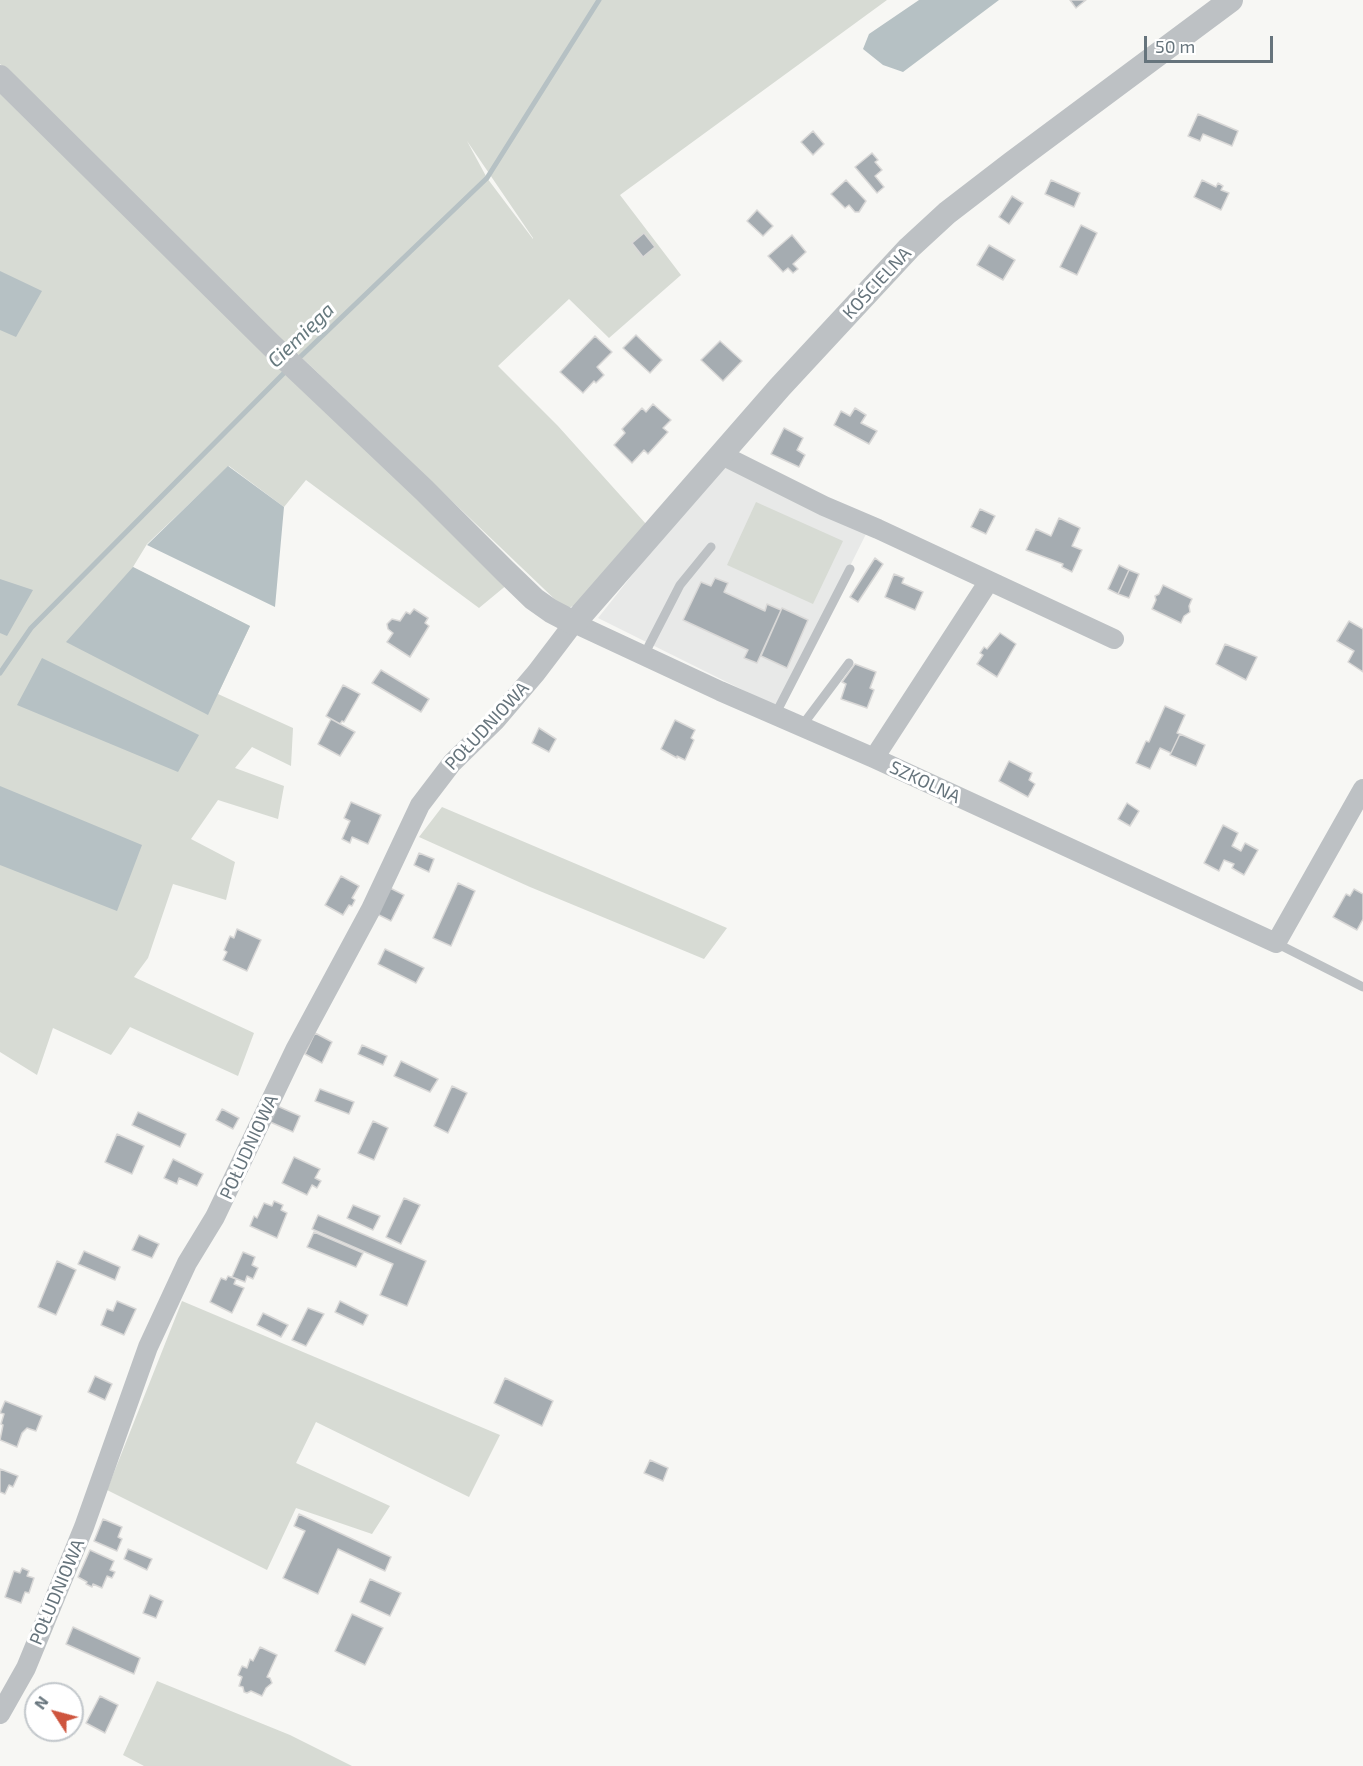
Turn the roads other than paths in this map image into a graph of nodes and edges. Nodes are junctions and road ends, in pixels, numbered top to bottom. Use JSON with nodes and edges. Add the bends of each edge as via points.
{"nodes":[{"id":1,"x":1231,"y":0,"type":"edge"},
{"id":2,"x":0,"y":77,"type":"edge"},
{"id":3,"x":720,"y":454,"type":"junction"},
{"id":4,"x":711,"y":547,"type":"dead end"},
{"id":5,"x":850,"y":569,"type":"dead end"},
{"id":6,"x":989,"y":581,"type":"junction"},
{"id":7,"x":574,"y":622,"type":"junction"},
{"id":8,"x":1114,"y":639,"type":"dead end"},
{"id":9,"x":644,"y":655,"type":"junction"},
{"id":10,"x":849,"y":663,"type":"dead end"},
{"id":11,"x":776,"y":715,"type":"junction"},
{"id":12,"x":801,"y":727,"type":"junction"},
{"id":13,"x":874,"y":758,"type":"junction"},
{"id":14,"x":1363,"y":789,"type":"edge"},
{"id":15,"x":1276,"y":942,"type":"junction"},
{"id":16,"x":1363,"y":987,"type":"edge"},
{"id":17,"x":0,"y":1714,"type":"edge"}],
"edges":[{"from":1,"to":3,"type":"street","name":"KOŚCIELNA","via":[[947,213],[909,248]]},
{"from":2,"to":7,"type":"street","via":[[534,599]]},
{"from":3,"to":6,"type":"street"},
{"from":3,"to":7,"type":"street","name":"KOŚCIELNA"},
{"from":4,"to":9,"type":"lane","via":[[680,585]]},
{"from":5,"to":11,"type":"lane"},
{"from":6,"to":8,"type":"street"},
{"from":6,"to":13,"type":"street"},
{"from":7,"to":9,"type":"street","name":"SZKOLNA"},
{"from":7,"to":17,"type":"street","name":"POŁUDNIOWA","via":[[536,673],[452,763],[420,805],[215,1218],[177,1284],[148,1347],[84,1527],[26,1668]]},
{"from":9,"to":11,"type":"street","name":"SZKOLNA"},
{"from":10,"to":12,"type":"lane"},
{"from":11,"to":12,"type":"street","name":"SZKOLNA"},
{"from":12,"to":13,"type":"street","name":"SZKOLNA"},
{"from":13,"to":15,"type":"street","name":"SZKOLNA"},
{"from":14,"to":15,"type":"street"},
{"from":15,"to":16,"type":"lane","name":"SZKOLNA"}]}
